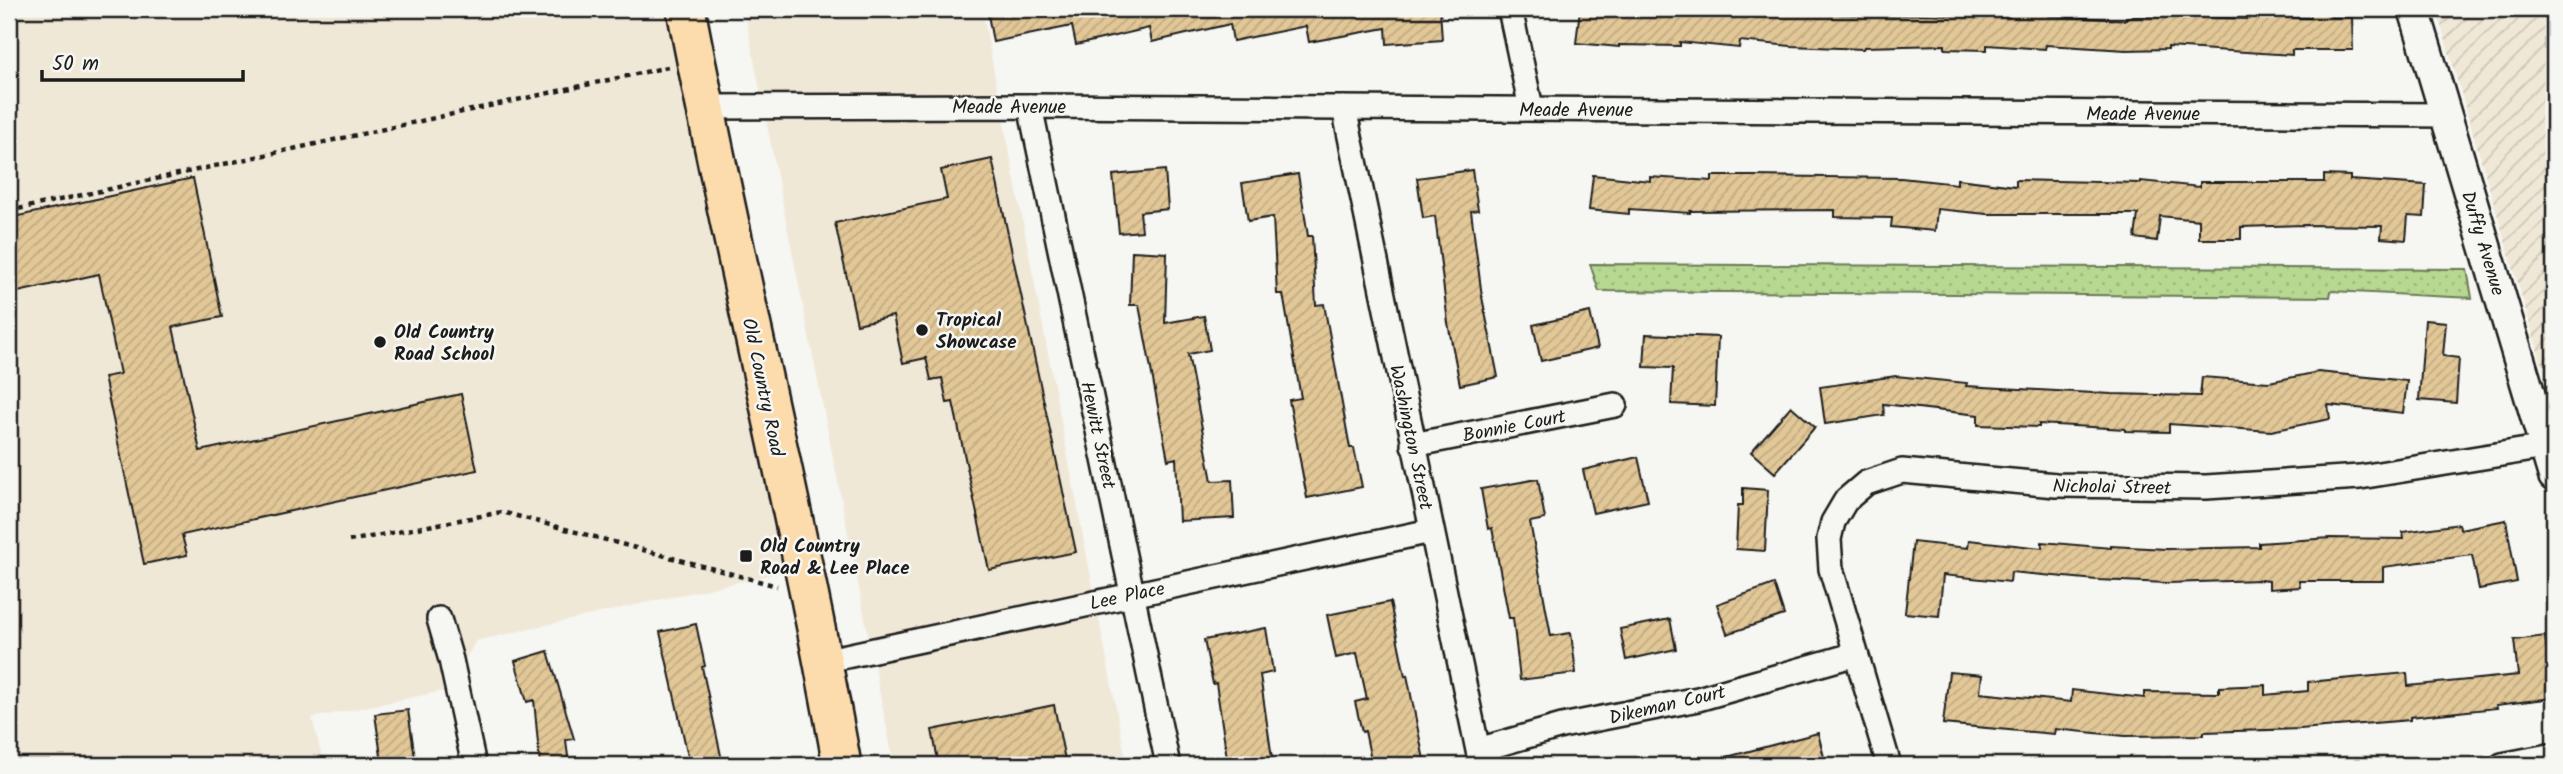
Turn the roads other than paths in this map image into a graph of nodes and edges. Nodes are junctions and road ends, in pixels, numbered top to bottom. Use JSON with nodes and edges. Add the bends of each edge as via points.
{"nodes":[{"id":1,"x":686,"y":9,"type":"edge"},
{"id":2,"x":1510,"y":9,"type":"edge"},
{"id":3,"x":2414,"y":9,"type":"edge"},
{"id":4,"x":1030,"y":106,"type":"junction"},
{"id":5,"x":705,"y":107,"type":"junction"},
{"id":6,"x":1344,"y":108,"type":"junction"},
{"id":7,"x":1531,"y":108,"type":"junction"},
{"id":8,"x":2446,"y":115,"type":"junction"},
{"id":9,"x":1615,"y":405,"type":"dead end"},
{"id":10,"x":1413,"y":445,"type":"junction"},
{"id":11,"x":2546,"y":447,"type":"junction"},
{"id":12,"x":2554,"y":477,"type":"edge"},
{"id":13,"x":1431,"y":531,"type":"junction"},
{"id":14,"x":1133,"y":594,"type":"junction"},
{"id":15,"x":439,"y":619,"type":"dead end"},
{"id":16,"x":1856,"y":654,"type":"junction"},
{"id":17,"x":823,"y":661,"type":"junction"},
{"id":18,"x":2554,"y":755,"type":"edge"},
{"id":19,"x":1479,"y":757,"type":"edge"},
{"id":20,"x":474,"y":765,"type":"edge"},
{"id":21,"x":842,"y":765,"type":"edge"},
{"id":22,"x":1168,"y":765,"type":"edge"},
{"id":23,"x":1889,"y":765,"type":"edge"},
{"id":24,"x":2502,"y":765,"type":"edge"}],
"edges":[{"from":1,"to":5,"type":"main road","name":"Old Country Road"},
{"from":2,"to":7,"type":"street"},
{"from":3,"to":8,"type":"street","name":"Duffy Avenue"},
{"from":4,"to":5,"type":"street","name":"Meade Avenue"},
{"from":4,"to":6,"type":"street","name":"Meade Avenue"},
{"from":4,"to":14,"type":"street","name":"Hewitt Street"},
{"from":5,"to":17,"type":"main road","name":"Old Country Road"},
{"from":6,"to":7,"type":"street","name":"Meade Avenue"},
{"from":6,"to":10,"type":"street","name":"Washington Street"},
{"from":7,"to":8,"type":"street","name":"Meade Avenue"},
{"from":8,"to":11,"type":"street","name":"Duffy Avenue"},
{"from":9,"to":10,"type":"street","name":"Bonnie Court"},
{"from":10,"to":13,"type":"street","name":"Washington Street"},
{"from":11,"to":12,"type":"street","name":"Duffy Avenue"},
{"from":11,"to":16,"type":"street","name":"Nicholai Street","via":[[2360,477],[2206,487],[2056,485],[1902,471],[1886,474],[1846,500],[1829,539],[1831,569]]},
{"from":13,"to":14,"type":"street","name":"Lee Place"},
{"from":13,"to":19,"type":"street","name":"Washington Street"},
{"from":14,"to":17,"type":"street","name":"Lee Place"},
{"from":14,"to":22,"type":"street","name":"Hewitt Street"},
{"from":15,"to":20,"type":"street"},
{"from":16,"to":19,"type":"street","name":"Dikeman Court","via":[[1698,699],[1562,726]]},
{"from":16,"to":23,"type":"street","name":"Nicholai Street"},
{"from":17,"to":21,"type":"main road","name":"Old Country Road"},
{"from":18,"to":24,"type":"street"}]}
